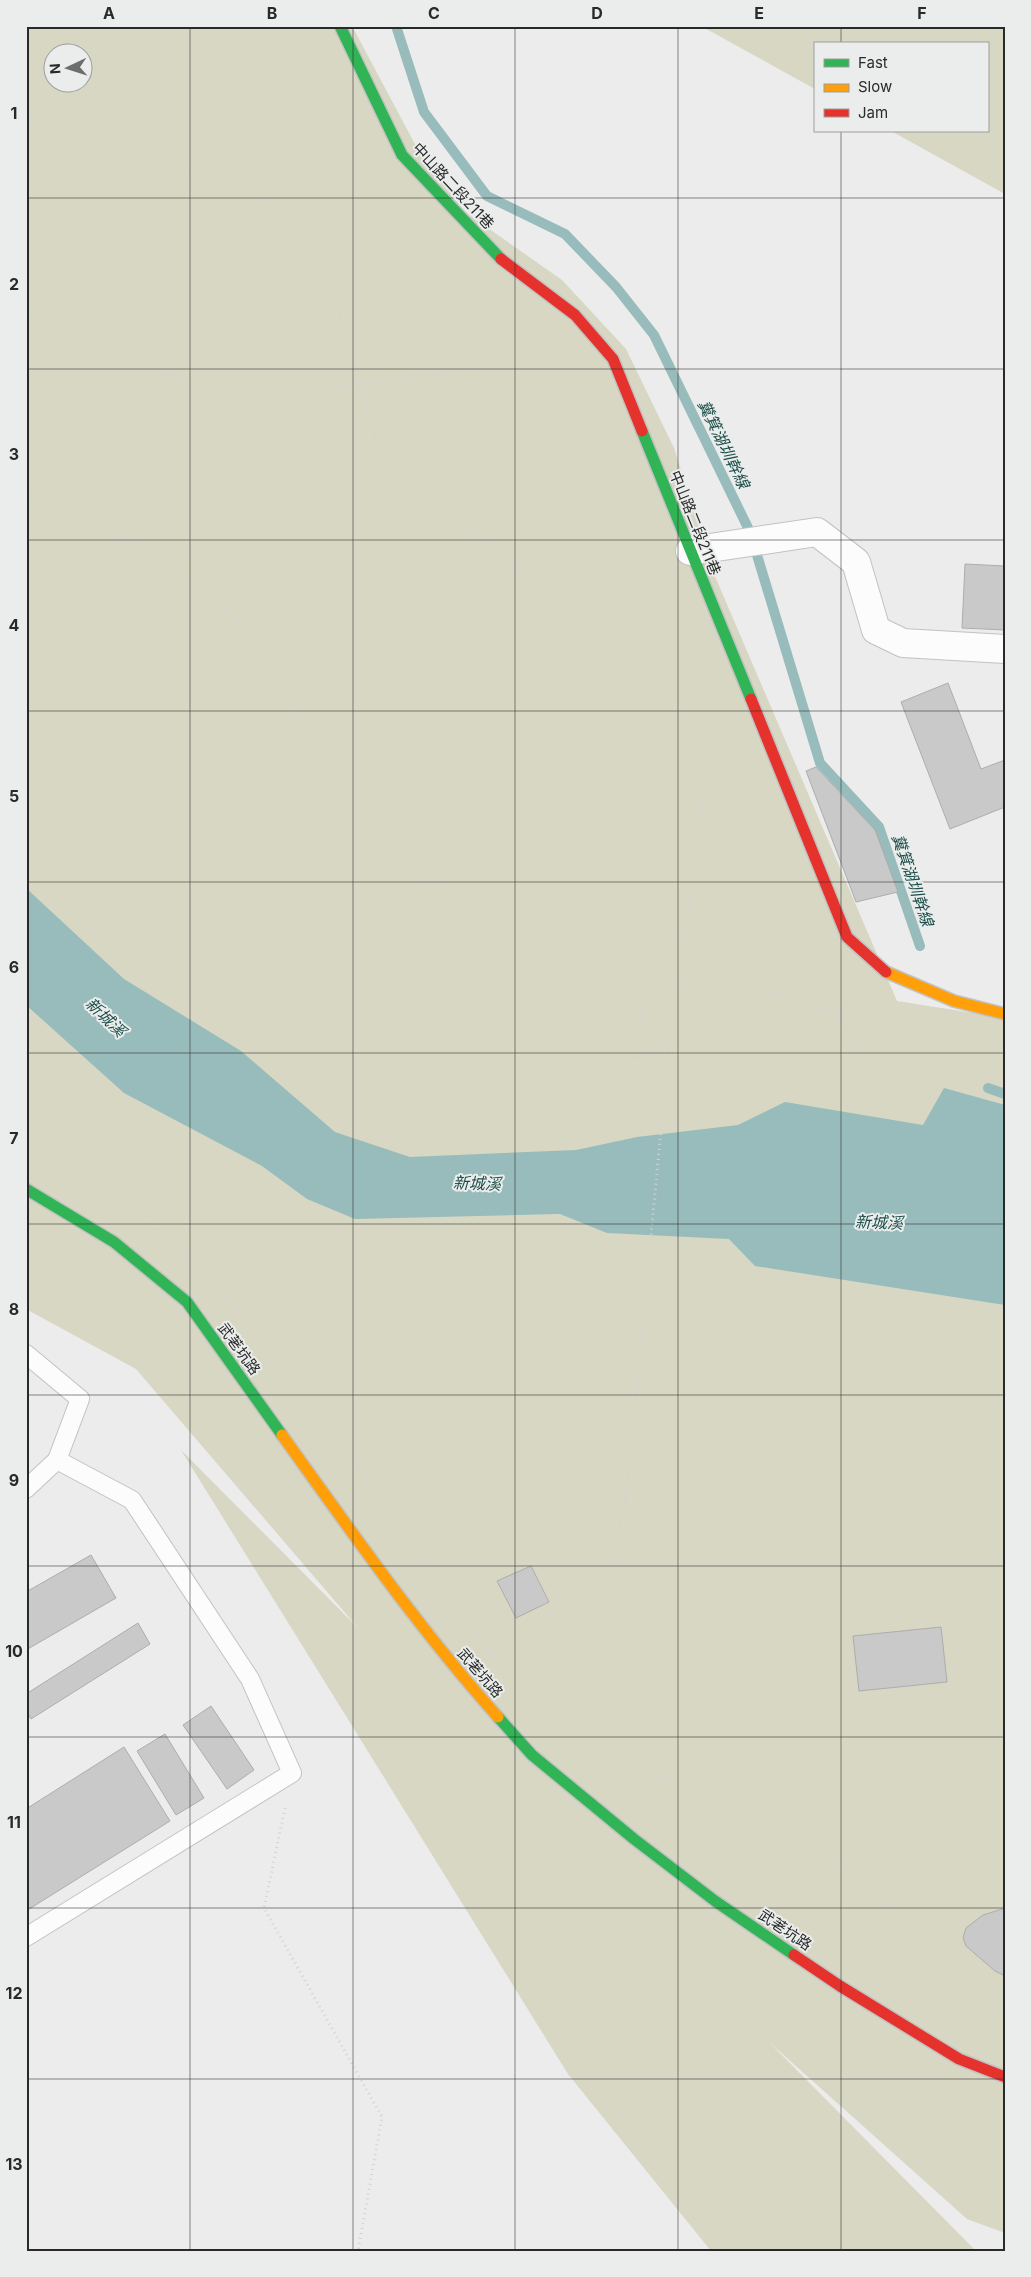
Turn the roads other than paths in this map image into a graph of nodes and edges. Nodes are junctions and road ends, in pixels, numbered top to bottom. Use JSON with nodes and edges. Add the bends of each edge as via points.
{"nodes":[{"id":1,"x":340,"y":26,"type":"edge"},
{"id":2,"x":690,"y":551,"type":"junction"},
{"id":3,"x":1005,"y":649,"type":"edge"},
{"id":4,"x":1005,"y":1014,"type":"edge"},
{"id":5,"x":26,"y":1189,"type":"edge"},
{"id":6,"x":26,"y":1354,"type":"edge"},
{"id":7,"x":57,"y":1460,"type":"junction"},
{"id":8,"x":26,"y":1489,"type":"edge"},
{"id":9,"x":26,"y":1937,"type":"edge"},
{"id":10,"x":1005,"y":2077,"type":"edge"}],
"edges":[{"from":1,"to":2,"type":"street","name":"中山路二段211巷","via":[[402,154],[497,256],[574,315],[613,359]]},
{"from":2,"to":3,"type":"street","via":[[817,532],[856,562],[876,630],[903,642]]},
{"from":2,"to":4,"type":"street","name":"中山路二段211巷","via":[[847,938],[887,974],[954,1001]]},
{"from":5,"to":10,"type":"street","name":"武荖坑路","via":[[114,1242],[187,1302],[382,1575],[463,1678],[532,1755],[634,1839],[816,1970],[959,2058]]},
{"from":6,"to":7,"type":"lane","via":[[80,1399]]},
{"from":7,"to":8,"type":"lane"},
{"from":7,"to":9,"type":"lane","via":[[132,1500],[250,1679],[292,1773]]}]}
